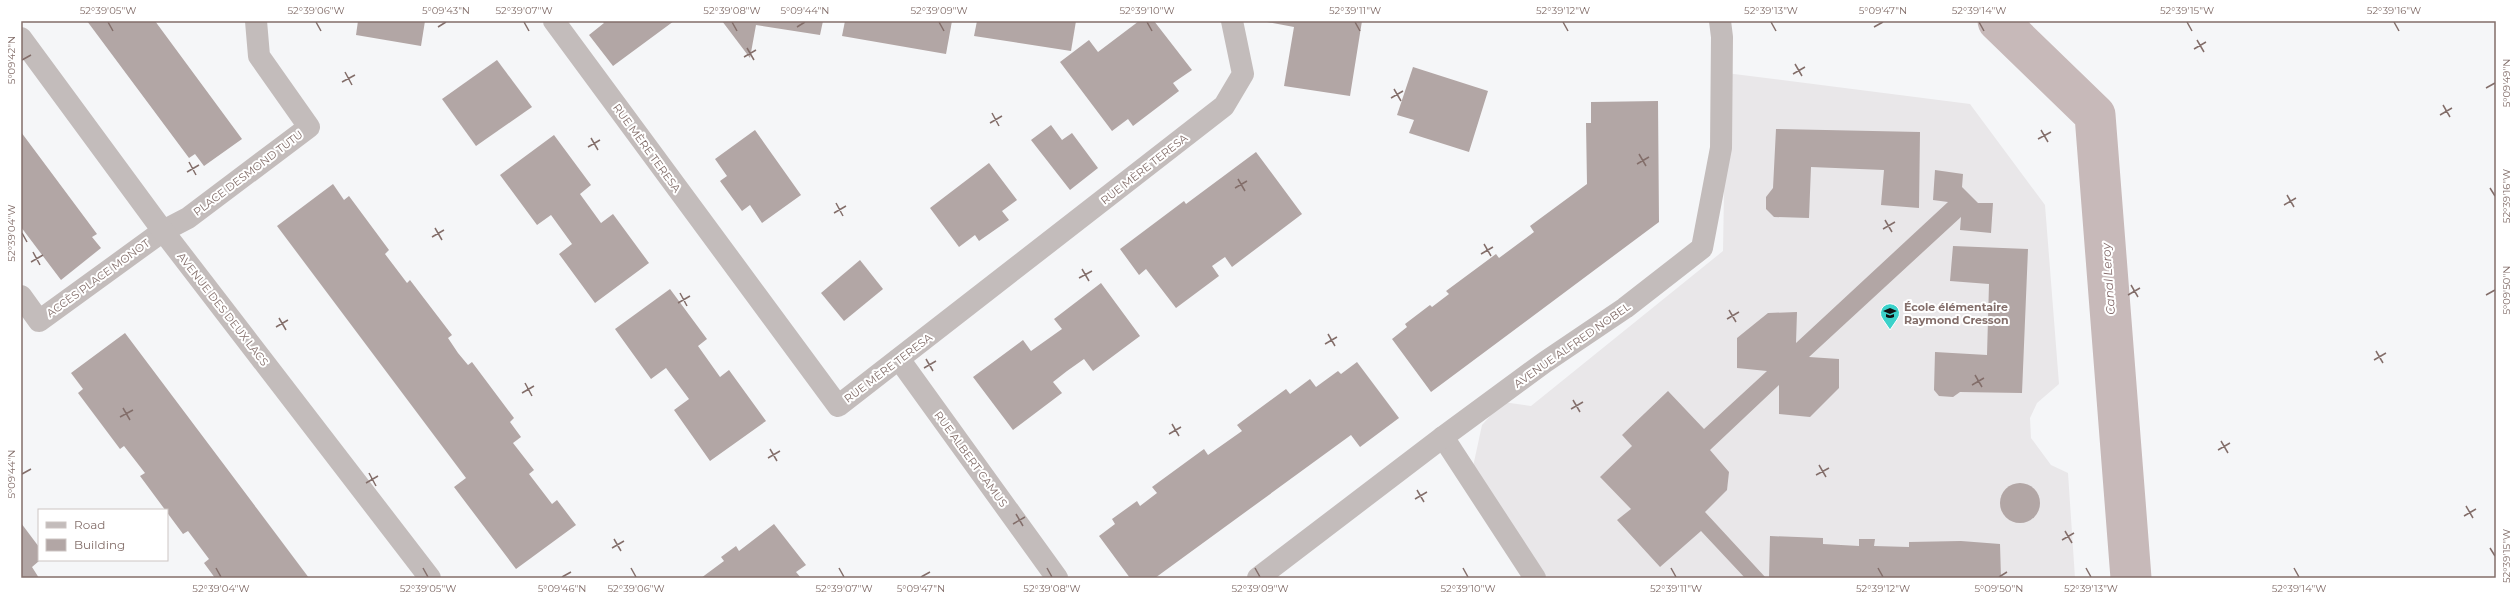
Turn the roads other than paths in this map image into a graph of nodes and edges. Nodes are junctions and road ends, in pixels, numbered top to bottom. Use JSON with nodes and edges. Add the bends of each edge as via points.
{"nodes":[{"id":1,"x":256,"y":21,"type":"edge"},
{"id":2,"x":554,"y":21,"type":"edge"},
{"id":3,"x":1232,"y":21,"type":"edge"},
{"id":4,"x":1721,"y":29,"type":"edge"},
{"id":5,"x":21,"y":38,"type":"edge"},
{"id":6,"x":163,"y":231,"type":"junction"},
{"id":7,"x":21,"y":296,"type":"edge"},
{"id":8,"x":899,"y":360,"type":"junction"},
{"id":9,"x":1443,"y":437,"type":"junction"},
{"id":10,"x":430,"y":578,"type":"edge"},
{"id":11,"x":1057,"y":578,"type":"edge"},
{"id":12,"x":1258,"y":578,"type":"edge"},
{"id":13,"x":1535,"y":578,"type":"edge"}],
"edges":[{"from":1,"to":6,"type":"street","name":"PLACE DESMOND TUTU","via":[[259,56],[309,127],[188,218]]},
{"from":2,"to":8,"type":"street","name":"RUE MÈRE TERESA","via":[[838,406]]},
{"from":3,"to":8,"type":"street","name":"RUE MÈRE TERESA","via":[[1243,74],[1224,106]]},
{"from":4,"to":9,"type":"street","name":"AVENUE ALFRED NOBEL","via":[[1721,148],[1702,248],[1625,308],[1544,362]]},
{"from":5,"to":6,"type":"street","name":"AVENUE DES DEUX LACS"},
{"from":6,"to":7,"type":"street","name":"ACCÈS PLACE MONOT","via":[[39,321]]},
{"from":6,"to":10,"type":"street","name":"AVENUE DES DEUX LACS"},
{"from":8,"to":11,"type":"street","name":"RUE ALBERT CAMUS"},
{"from":9,"to":12,"type":"street","name":"AVENUE ALFRED NOBEL"},
{"from":9,"to":13,"type":"street"}]}
